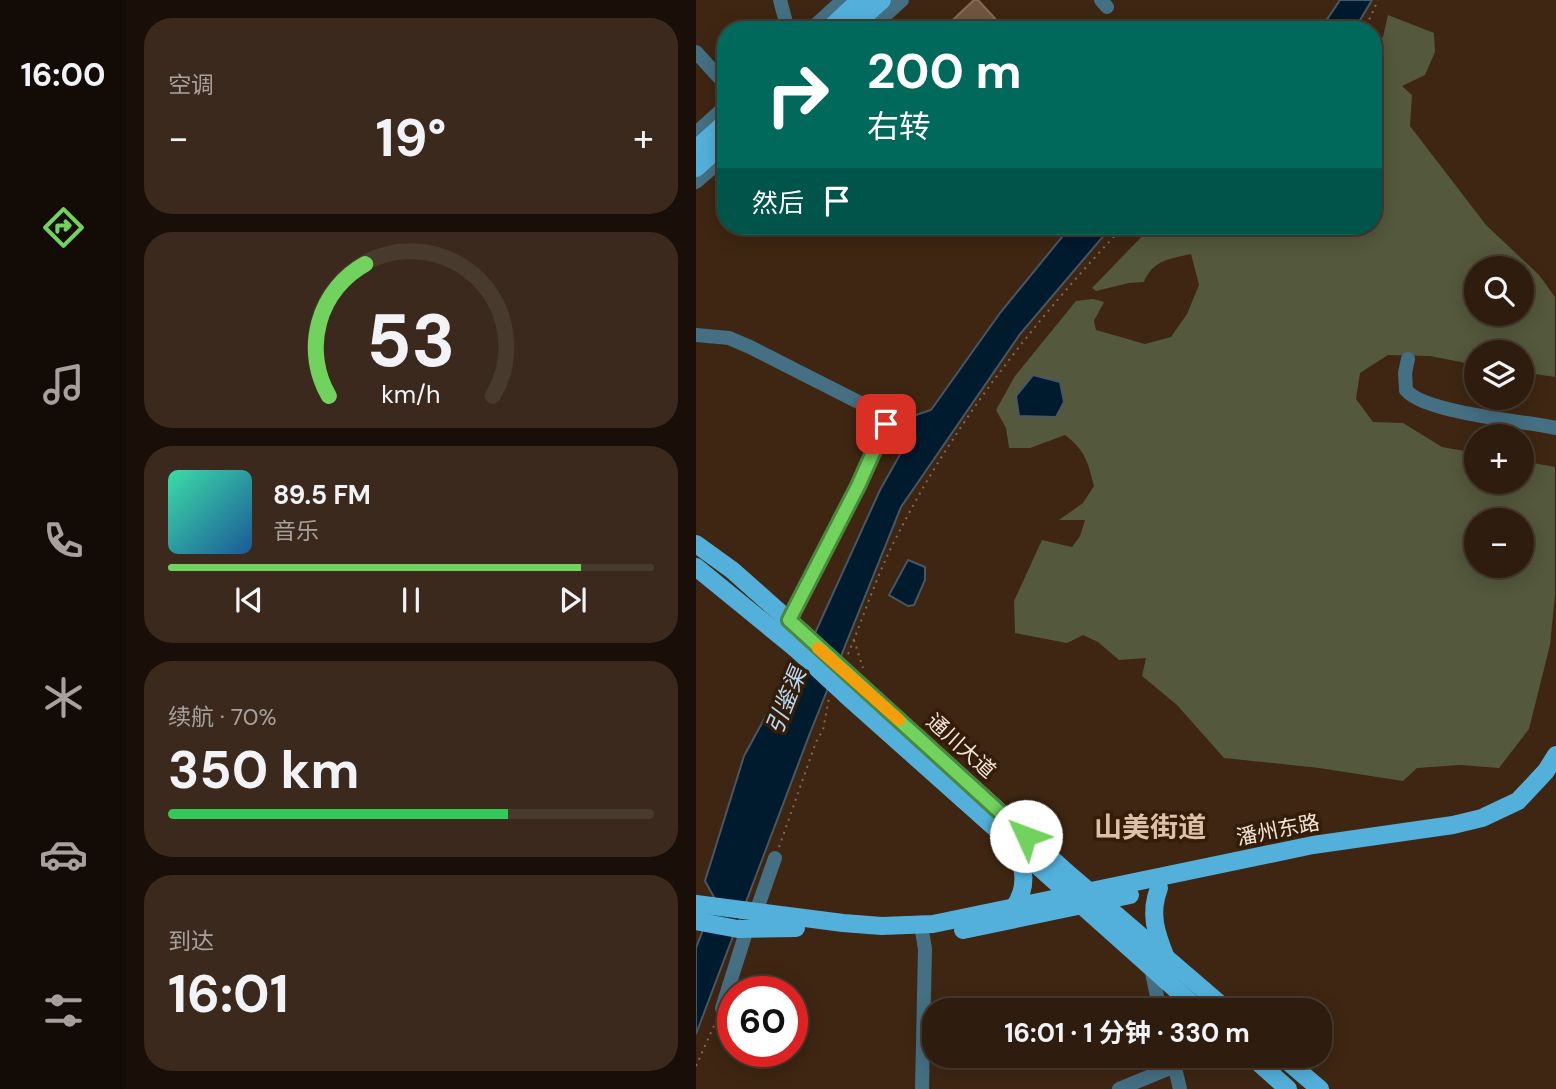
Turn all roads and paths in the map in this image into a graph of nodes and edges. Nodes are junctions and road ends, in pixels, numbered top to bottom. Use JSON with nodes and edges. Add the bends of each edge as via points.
{"nodes":[{"id":1,"x":780,"y":0,"type":"edge"},
{"id":2,"x":843,"y":0,"type":"edge"},
{"id":3,"x":860,"y":0,"type":"edge"},
{"id":4,"x":882,"y":0,"type":"edge"},
{"id":5,"x":902,"y":0,"type":"edge"},
{"id":6,"x":1378,"y":0,"type":"edge"},
{"id":7,"x":786,"y":21,"type":"edge"},
{"id":8,"x":820,"y":21,"type":"edge"},
{"id":9,"x":838,"y":21,"type":"edge"},
{"id":10,"x":859,"y":21,"type":"edge"},
{"id":11,"x":879,"y":21,"type":"edge"},
{"id":12,"x":1368,"y":21,"type":"edge"},
{"id":13,"x":696,"y":52,"type":"edge"},
{"id":14,"x":717,"y":75,"type":"edge"},
{"id":15,"x":717,"y":114,"type":"edge"},
{"id":16,"x":696,"y":133,"type":"edge"},
{"id":17,"x":717,"y":136,"type":"edge"},
{"id":18,"x":717,"y":149,"type":"edge"},
{"id":19,"x":701,"y":162,"type":"edge"},
{"id":20,"x":696,"y":182,"type":"edge"},
{"id":21,"x":1116,"y":235,"type":"edge"},
{"id":22,"x":696,"y":335,"type":"edge"},
{"id":23,"x":1408,"y":359,"type":"dead end"},
{"id":24,"x":1555,"y":429,"type":"edge"},
{"id":25,"x":696,"y":544,"type":"edge"},
{"id":26,"x":696,"y":568,"type":"edge"},
{"id":27,"x":784,"y":627,"type":"junction"},
{"id":28,"x":854,"y":639,"type":"junction"},
{"id":29,"x":846,"y":658,"type":"dead end"},
{"id":30,"x":850,"y":686,"type":"junction"},
{"id":31,"x":1555,"y":755,"type":"edge"},
{"id":32,"x":1555,"y":774,"type":"edge"},
{"id":33,"x":1016,"y":847,"type":"junction"},
{"id":34,"x":775,"y":858,"type":"joint"},
{"id":35,"x":1159,"y":888,"type":"junction"},
{"id":36,"x":1085,"y":898,"type":"junction"},
{"id":37,"x":702,"y":905,"type":"edge"},
{"id":38,"x":1015,"y":906,"type":"junction"},
{"id":39,"x":747,"y":920,"type":"junction"},
{"id":40,"x":699,"y":922,"type":"edge"},
{"id":41,"x":922,"y":931,"type":"junction"},
{"id":42,"x":1168,"y":961,"type":"junction"},
{"id":43,"x":1151,"y":968,"type":"junction"},
{"id":44,"x":731,"y":976,"type":"edge"},
{"id":45,"x":1185,"y":985,"type":"junction"},
{"id":46,"x":1157,"y":998,"type":"edge"},
{"id":47,"x":1192,"y":998,"type":"edge"},
{"id":48,"x":1207,"y":998,"type":"edge"},
{"id":49,"x":717,"y":1019,"type":"edge"},
{"id":50,"x":696,"y":1066,"type":"edge"},
{"id":51,"x":1159,"y":1068,"type":"edge"},
{"id":52,"x":1176,"y":1068,"type":"edge"},
{"id":53,"x":1265,"y":1068,"type":"edge"},
{"id":54,"x":1295,"y":1068,"type":"edge"},
{"id":55,"x":922,"y":1089,"type":"edge"},
{"id":56,"x":1119,"y":1089,"type":"edge"},
{"id":57,"x":1180,"y":1089,"type":"edge"},
{"id":58,"x":1288,"y":1089,"type":"edge"},
{"id":59,"x":1320,"y":1089,"type":"edge"}],
"edges":[{"from":1,"to":7,"type":"street"},
{"from":2,"to":8,"type":"street"},
{"from":3,"to":9,"type":"main road"},
{"from":4,"to":10,"type":"main road"},
{"from":5,"to":11,"type":"street"},
{"from":6,"to":12,"type":"path"},
{"from":13,"to":14,"type":"street"},
{"from":15,"to":16,"type":"street"},
{"from":17,"to":19,"type":"main road"},
{"from":18,"to":19,"type":"main road"},
{"from":19,"to":20,"type":"street"},
{"from":21,"to":28,"type":"path","via":[[984,393],[920,492]]},
{"from":22,"to":27,"type":"street","via":[[729,338],[750,347],[878,412],[885,420],[858,486]]},
{"from":23,"to":24,"type":"street","via":[[1406,390],[1418,399]]},
{"from":25,"to":27,"type":"main road","name":"通川大道","via":[[732,570]]},
{"from":26,"to":27,"type":"main road","name":"通川大道"},
{"from":27,"to":30,"type":"main road","name":"通川大道","bridge":true},
{"from":28,"to":29,"type":"path"},
{"from":28,"to":30,"type":"path"},
{"from":30,"to":33,"type":"main road","name":"通川大道"},
{"from":30,"to":34,"type":"path","via":[[816,742]]},
{"from":30,"to":36,"type":"main road","name":"通川大道"},
{"from":31,"to":36,"type":"main road","name":"潘州东路","via":[[1518,801],[1482,818],[1313,845]]},
{"from":32,"to":35,"type":"main road","name":"潘州东路","via":[[1528,807],[1497,824]]},
{"from":33,"to":36,"type":"main road","name":"通川大道"},
{"from":33,"to":38,"type":"main road","via":[[1025,876]]},
{"from":34,"to":39,"type":"street"},
{"from":35,"to":36,"type":"main road","name":"潘州东路"},
{"from":35,"to":42,"type":"main road","via":[[1153,919]]},
{"from":36,"to":38,"type":"main road","name":"潘州东路"},
{"from":36,"to":41,"type":"main road","name":"潘州东路"},
{"from":36,"to":42,"type":"main road","name":"通川大道"},
{"from":36,"to":43,"type":"main road","name":"通川大道"},
{"from":37,"to":39,"type":"main road","name":"潘州东路"},
{"from":38,"to":41,"type":"main road","name":"潘州东路"},
{"from":39,"to":40,"type":"main road","name":"潘州东路"},
{"from":39,"to":41,"type":"main road","name":"潘州东路","via":[[861,936]]},
{"from":39,"to":44,"type":"street"},
{"from":41,"to":55,"type":"street"},
{"from":42,"to":45,"type":"main road","name":"通川大道"},
{"from":43,"to":45,"type":"main road","name":"通川大道"},
{"from":43,"to":46,"type":"street"},
{"from":45,"to":47,"type":"main road","name":"通川大道"},
{"from":45,"to":48,"type":"main road","name":"通川大道"},
{"from":49,"to":50,"type":"path"},
{"from":51,"to":56,"type":"street"},
{"from":52,"to":57,"type":"street"},
{"from":53,"to":58,"type":"main road"},
{"from":54,"to":59,"type":"main road"}]}
